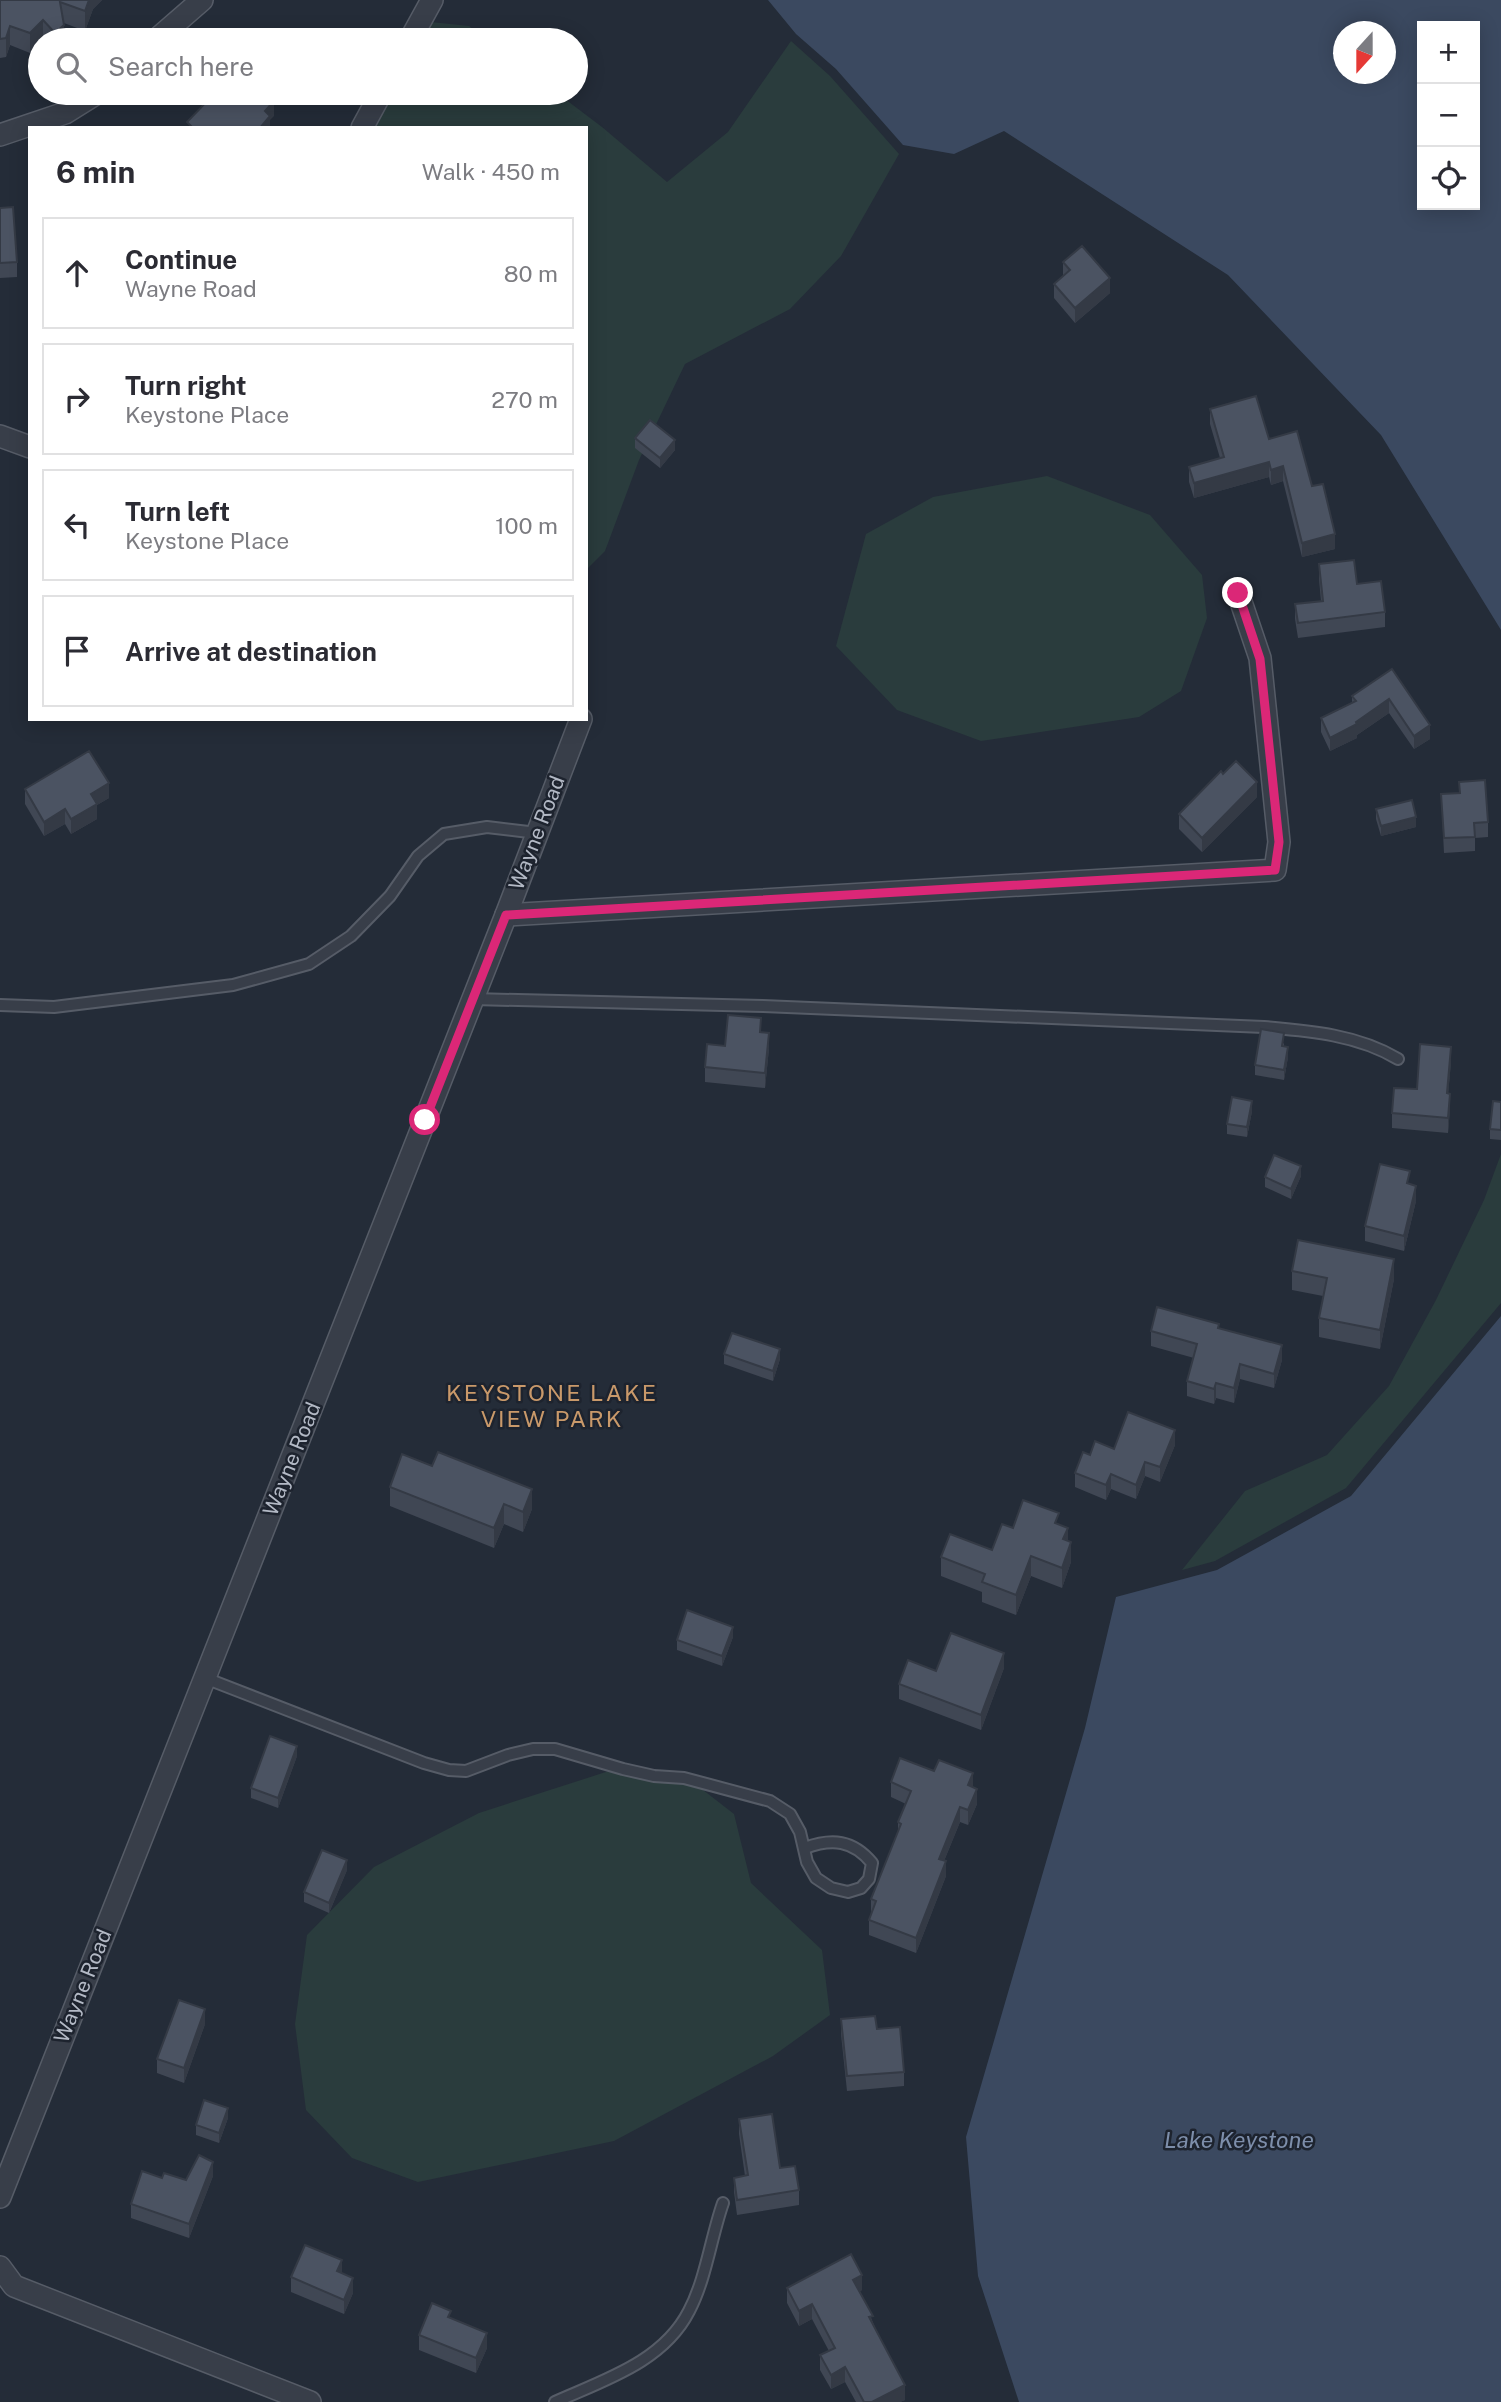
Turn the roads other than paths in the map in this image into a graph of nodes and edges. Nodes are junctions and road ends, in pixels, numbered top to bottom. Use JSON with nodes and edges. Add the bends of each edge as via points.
{"nodes":[{"id":1,"x":202,"y":0,"type":"edge"},
{"id":2,"x":432,"y":0,"type":"edge"},
{"id":3,"x":170,"y":28,"type":"edge"},
{"id":4,"x":417,"y":28,"type":"edge"},
{"id":5,"x":78,"y":105,"type":"edge"},
{"id":6,"x":374,"y":105,"type":"edge"},
{"id":7,"x":363,"y":126,"type":"edge"},
{"id":8,"x":0,"y":135,"type":"edge"},
{"id":9,"x":0,"y":436,"type":"edge"},
{"id":10,"x":28,"y":446,"type":"edge"},
{"id":11,"x":1238,"y":593,"type":"dead end"},
{"id":12,"x":579,"y":721,"type":"edge"},
{"id":13,"x":537,"y":833,"type":"junction"},
{"id":14,"x":506,"y":915,"type":"junction"},
{"id":15,"x":473,"y":999,"type":"junction"},
{"id":16,"x":0,"y":1005,"type":"edge"},
{"id":17,"x":1398,"y":1059,"type":"dead end"},
{"id":18,"x":205,"y":1678,"type":"junction"},
{"id":19,"x":805,"y":1848,"type":"junction"},
{"id":20,"x":0,"y":2197,"type":"edge"},
{"id":21,"x":723,"y":2203,"type":"dead end"},
{"id":22,"x":0,"y":2268,"type":"edge"},
{"id":23,"x":310,"y":2402,"type":"edge"},
{"id":24,"x":555,"y":2402,"type":"edge"}],
"edges":[{"from":1,"to":3,"type":"street"},
{"from":2,"to":4,"type":"street"},
{"from":5,"to":8,"type":"street"},
{"from":6,"to":7,"type":"street"},
{"from":9,"to":10,"type":"street"},
{"from":11,"to":14,"type":"street","via":[[1260,659],[1279,842],[1275,870]]},
{"from":12,"to":13,"type":"street","name":"Wayne Road"},
{"from":13,"to":14,"type":"street","name":"Wayne Road"},
{"from":13,"to":16,"type":"lane","via":[[487,827],[444,834],[418,856],[390,896],[351,936],[309,964],[233,985],[54,1007]]},
{"from":14,"to":15,"type":"street","name":"Wayne Road"},
{"from":15,"to":17,"type":"lane","via":[[1264,1027],[1350,1039],[1377,1046]]},
{"from":15,"to":18,"type":"street","name":"Wayne Road"},
{"from":18,"to":19,"type":"lane","via":[[449,1770],[466,1771],[508,1755],[555,1749],[654,1776],[728,1788],[770,1801],[790,1814]]},
{"from":18,"to":20,"type":"street","name":"Wayne Road"},
{"from":19,"to":19,"type":"lane","via":[[823,1842],[861,1851],[872,1863],[869,1879],[848,1892],[831,1888],[816,1878]]},
{"from":21,"to":24,"type":"lane","via":[[690,2310],[676,2332],[632,2367]]},
{"from":22,"to":23,"type":"street","via":[[14,2286]]}]}
